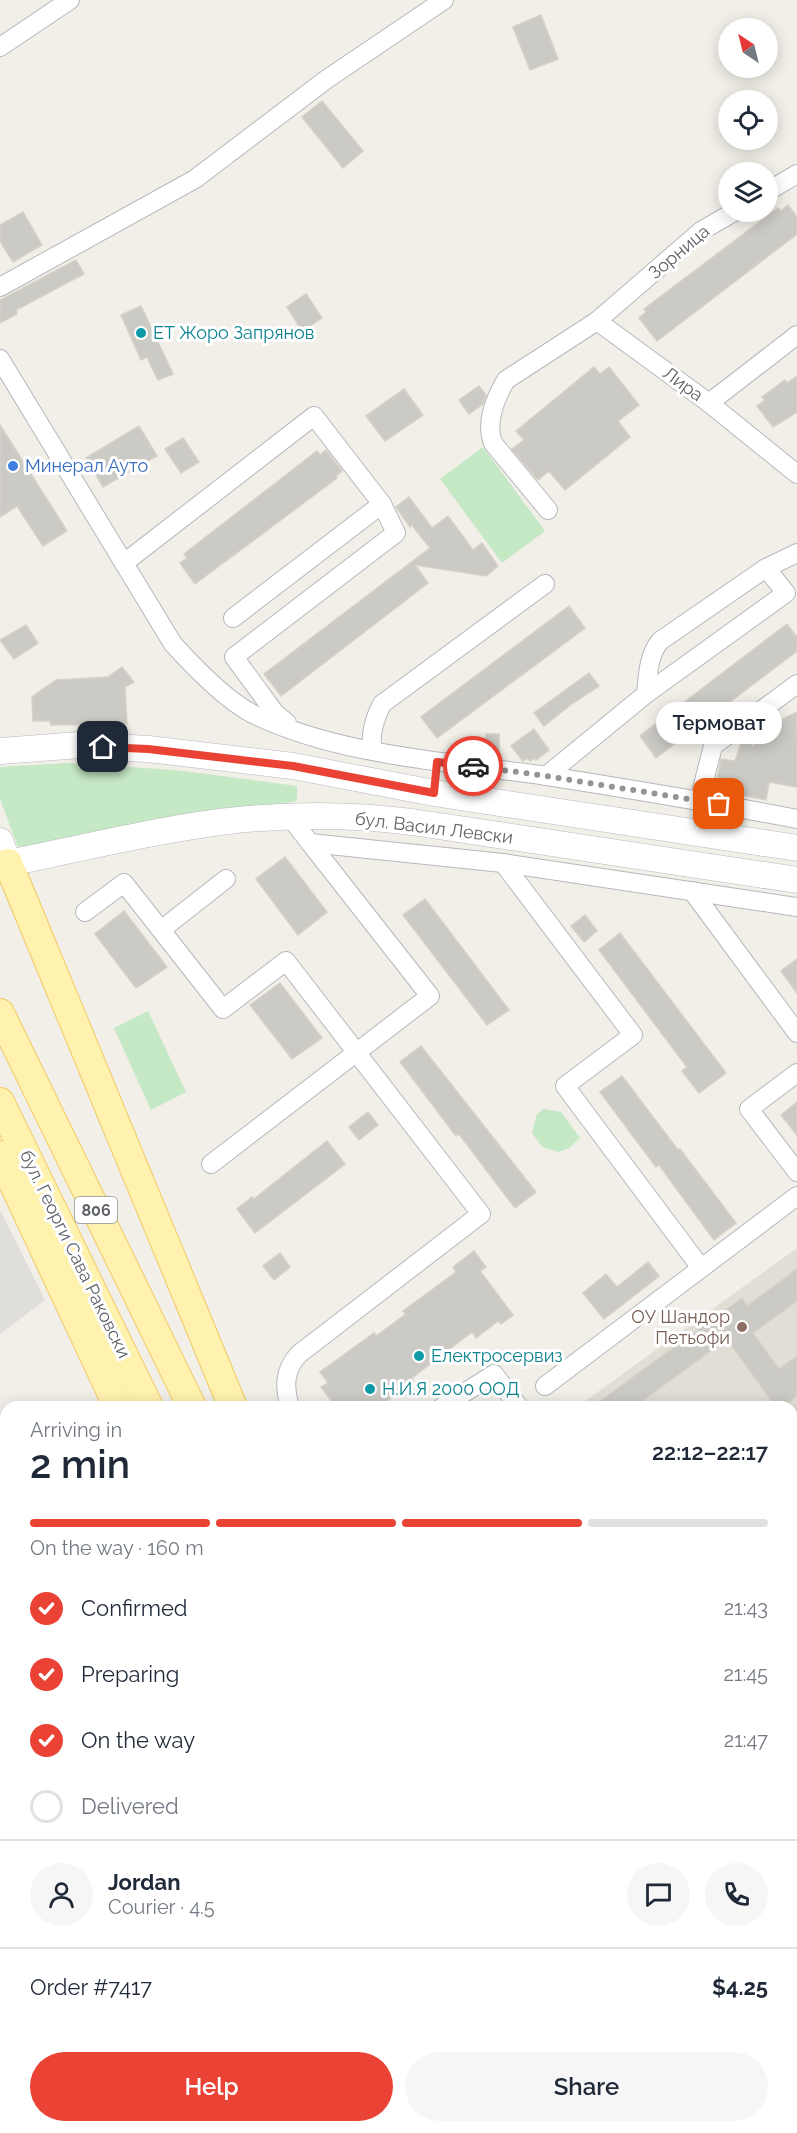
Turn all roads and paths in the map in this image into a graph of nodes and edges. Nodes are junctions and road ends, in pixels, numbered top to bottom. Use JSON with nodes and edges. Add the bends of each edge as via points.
{"nodes":[{"id":1,"x":70,"y":0,"type":"edge"},
{"id":2,"x":444,"y":0,"type":"edge"},
{"id":3,"x":0,"y":47,"type":"edge"},
{"id":4,"x":796,"y":175,"type":"edge"},
{"id":5,"x":778,"y":185,"type":"edge"},
{"id":6,"x":718,"y":221,"type":"edge"},
{"id":7,"x":0,"y":287,"type":"edge"},
{"id":8,"x":597,"y":321,"type":"junction"},
{"id":9,"x":797,"y":335,"type":"edge"},
{"id":10,"x":0,"y":359,"type":"edge"},
{"id":11,"x":709,"y":403,"type":"junction"},
{"id":12,"x":797,"y":474,"type":"edge"},
{"id":13,"x":382,"y":504,"type":"junction"},
{"id":14,"x":548,"y":510,"type":"dead end"},
{"id":15,"x":797,"y":553,"type":"edge"},
{"id":16,"x":124,"y":563,"type":"junction"},
{"id":17,"x":766,"y":568,"type":"junction"},
{"id":18,"x":545,"y":584,"type":"dead end"},
{"id":19,"x":791,"y":599,"type":"edge"},
{"id":20,"x":233,"y":618,"type":"dead end"},
{"id":21,"x":797,"y":684,"type":"edge"},
{"id":22,"x":646,"y":694,"type":"junction"},
{"id":23,"x":297,"y":731,"type":"junction"},
{"id":24,"x":373,"y":750,"type":"junction"},
{"id":25,"x":0,"y":751,"type":"edge"},
{"id":26,"x":437,"y":762,"type":"junction"},
{"id":27,"x":546,"y":776,"type":"junction"},
{"id":28,"x":434,"y":793,"type":"junction"},
{"id":29,"x":699,"y":801,"type":"junction"},
{"id":30,"x":290,"y":817,"type":"junction"},
{"id":31,"x":797,"y":819,"type":"edge"},
{"id":32,"x":310,"y":843,"type":"junction"},
{"id":33,"x":797,"y":848,"type":"edge"},
{"id":34,"x":3,"y":856,"type":"edge"},
{"id":35,"x":503,"y":863,"type":"junction"},
{"id":36,"x":226,"y":879,"type":"dead end"},
{"id":37,"x":797,"y":880,"type":"edge"},
{"id":38,"x":692,"y":891,"type":"junction"},
{"id":39,"x":797,"y":907,"type":"edge"},
{"id":40,"x":85,"y":912,"type":"dead end"},
{"id":41,"x":161,"y":930,"type":"junction"},
{"id":42,"x":0,"y":1013,"type":"edge"},
{"id":43,"x":797,"y":1033,"type":"edge"},
{"id":44,"x":357,"y":1052,"type":"junction"},
{"id":45,"x":797,"y":1073,"type":"edge"},
{"id":46,"x":0,"y":1102,"type":"edge"},
{"id":47,"x":0,"y":1155,"type":"edge"},
{"id":48,"x":211,"y":1164,"type":"dead end"},
{"id":49,"x":797,"y":1172,"type":"edge"},
{"id":50,"x":797,"y":1196,"type":"edge"},
{"id":51,"x":701,"y":1268,"type":"junction"},
{"id":52,"x":546,"y":1386,"type":"dead end"},
{"id":53,"x":115,"y":1401,"type":"edge"},
{"id":54,"x":146,"y":1401,"type":"edge"},
{"id":55,"x":189,"y":1401,"type":"edge"},
{"id":56,"x":230,"y":1401,"type":"edge"},
{"id":57,"x":289,"y":1401,"type":"edge"},
{"id":58,"x":451,"y":1401,"type":"edge"},
{"id":59,"x":514,"y":1401,"type":"edge"}],
"edges":[{"from":1,"to":3,"type":"street"},
{"from":2,"to":7,"type":"street","via":[[327,79],[195,179]]},
{"from":4,"to":5,"type":"street"},
{"from":6,"to":8,"type":"street","name":"Зорница","via":[[700,231]]},
{"from":8,"to":11,"type":"street","name":"Лира"},
{"from":8,"to":14,"type":"street","via":[[507,380],[489,422],[493,443]]},
{"from":9,"to":11,"type":"street"},
{"from":10,"to":16,"type":"street"},
{"from":11,"to":12,"type":"street","name":"Лира"},
{"from":13,"to":16,"type":"street","via":[[314,416]]},
{"from":13,"to":20,"type":"street"},
{"from":13,"to":23,"type":"street","via":[[396,533],[234,657],[274,713]]},
{"from":15,"to":17,"type":"street"},
{"from":16,"to":23,"type":"street","via":[[173,644],[197,670],[249,711]]},
{"from":17,"to":19,"type":"street"},
{"from":17,"to":22,"type":"street","via":[[653,648]]},
{"from":18,"to":24,"type":"street","via":[[382,704],[371,743]]},
{"from":19,"to":22,"type":"street"},
{"from":21,"to":29,"type":"street","via":[[713,746]]},
{"from":22,"to":27,"type":"street"},
{"from":23,"to":24,"type":"street"},
{"from":24,"to":26,"type":"street"},
{"from":25,"to":28,"type":"main road","name":"бул. Васил Левски","via":[[80,745],[148,749],[293,766]]},
{"from":26,"to":27,"type":"street"},
{"from":26,"to":28,"type":"street"},
{"from":27,"to":29,"type":"street"},
{"from":28,"to":33,"type":"main road","name":"бул. Васил Левски"},
{"from":29,"to":31,"type":"street"},
{"from":30,"to":32,"type":"street"},
{"from":30,"to":34,"type":"main road","name":"бул. Васил Левски","via":[[220,822]]},
{"from":30,"to":37,"type":"main road","name":"бул. Васил Левски","via":[[384,819]]},
{"from":32,"to":35,"type":"street"},
{"from":32,"to":44,"type":"street","via":[[430,996]]},
{"from":34,"to":56,"type":"main road"},
{"from":35,"to":38,"type":"street"},
{"from":35,"to":51,"type":"street","via":[[633,1035],[565,1086]]},
{"from":36,"to":41,"type":"street"},
{"from":38,"to":39,"type":"street"},
{"from":38,"to":43,"type":"street"},
{"from":40,"to":41,"type":"street","via":[[124,883]]},
{"from":41,"to":44,"type":"street","via":[[223,1009],[286,961]]},
{"from":42,"to":55,"type":"main road","number":"806"},
{"from":44,"to":48,"type":"street"},
{"from":44,"to":57,"type":"street","via":[[481,1214],[299,1354],[285,1382]]},
{"from":45,"to":49,"type":"street","via":[[749,1108]]},
{"from":46,"to":54,"type":"main road","name":"бул. Георги Сава Раковски","number":"806"},
{"from":47,"to":53,"type":"main road"},
{"from":50,"to":51,"type":"street"},
{"from":51,"to":52,"type":"street"},
{"from":58,"to":59,"type":"street","via":[[494,1374]]}]}
